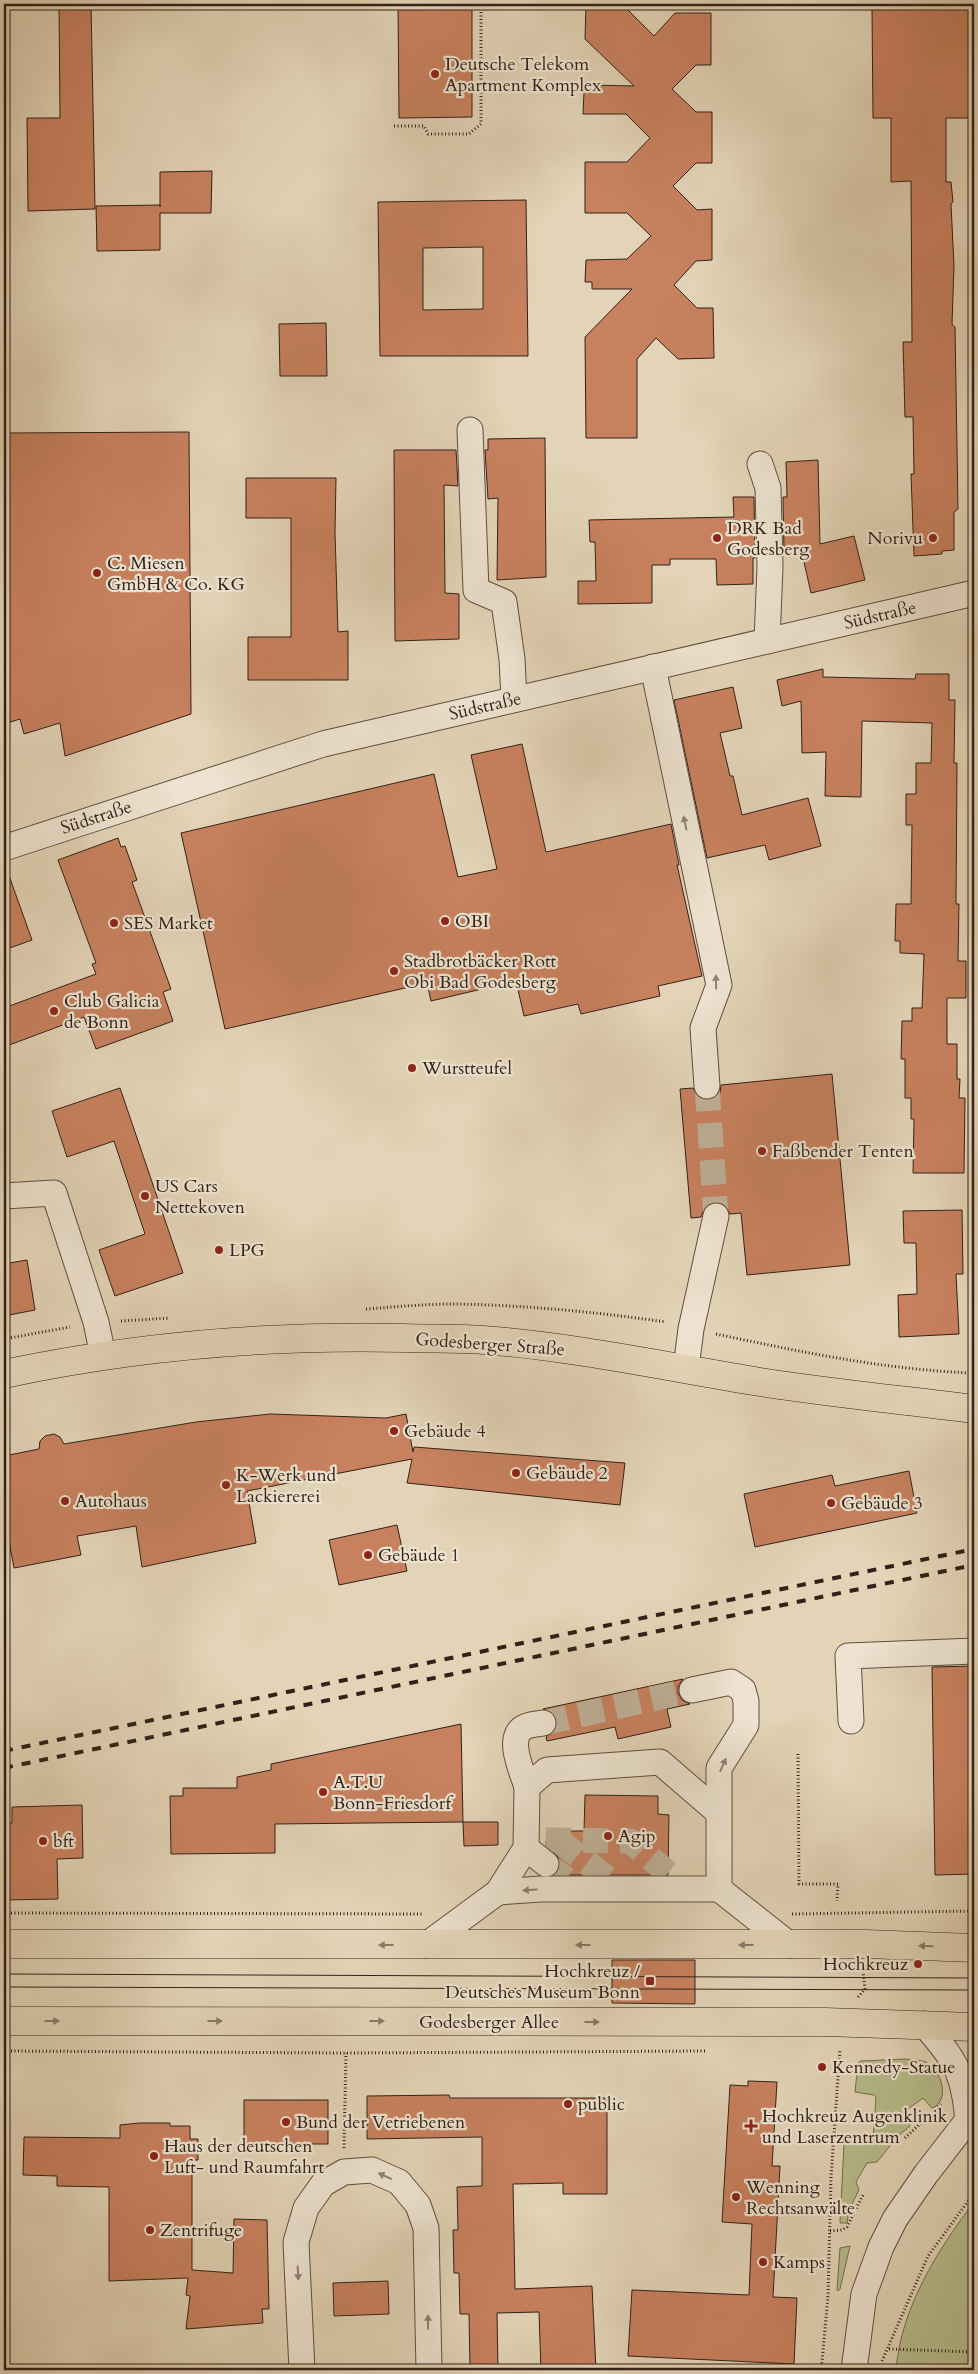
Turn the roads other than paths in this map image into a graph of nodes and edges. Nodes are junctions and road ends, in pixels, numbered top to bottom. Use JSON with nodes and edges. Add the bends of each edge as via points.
{"nodes":[{"id":1,"x":470,"y":430,"type":"dead end"},
{"id":2,"x":760,"y":464,"type":"dead end"},
{"id":3,"x":974,"y":593,"type":"edge"},
{"id":4,"x":767,"y":641,"type":"junction"},
{"id":5,"x":654,"y":667,"type":"junction"},
{"id":6,"x":514,"y":699,"type":"junction"},
{"id":7,"x":4,"y":848,"type":"edge"},
{"id":8,"x":707,"y":1086,"type":"tunnel mouth"},
{"id":9,"x":4,"y":1196,"type":"edge"},
{"id":10,"x":716,"y":1216,"type":"tunnel mouth"},
{"id":11,"x":103,"y":1356,"type":"junction"},
{"id":12,"x":686,"y":1368,"type":"junction"},
{"id":13,"x":4,"y":1374,"type":"edge"},
{"id":14,"x":974,"y":1409,"type":"edge"},
{"id":15,"x":974,"y":1651,"type":"edge"},
{"id":16,"x":692,"y":1690,"type":"tunnel mouth"},
{"id":17,"x":851,"y":1721,"type":"dead end"},
{"id":18,"x":543,"y":1723,"type":"tunnel mouth"},
{"id":19,"x":526,"y":1786,"type":"junction"},
{"id":20,"x":718,"y":1812,"type":"junction"},
{"id":21,"x":719,"y":1889,"type":"junction"},
{"id":22,"x":498,"y":1892,"type":"junction"},
{"id":23,"x":4,"y":1944,"type":"edge"},
{"id":24,"x":426,"y":1944,"type":"junction"},
{"id":25,"x":790,"y":1945,"type":"junction"},
{"id":26,"x":974,"y":1948,"type":"edge"},
{"id":27,"x":4,"y":2021,"type":"edge"},
{"id":28,"x":924,"y":2024,"type":"junction"},
{"id":29,"x":974,"y":2027,"type":"edge"},
{"id":30,"x":971,"y":2117,"type":"edge"},
{"id":31,"x":302,"y":2370,"type":"edge"},
{"id":32,"x":429,"y":2370,"type":"edge"},
{"id":33,"x":854,"y":2370,"type":"edge"}],
"edges":[{"from":1,"to":6,"type":"street","via":[[476,590],[504,602]]},
{"from":2,"to":4,"type":"street","via":[[768,488],[770,566]]},
{"from":3,"to":4,"type":"street","name":"Südstraße"},
{"from":4,"to":5,"type":"street","name":"Südstraße"},
{"from":5,"to":6,"type":"street","name":"Südstraße"},
{"from":8,"to":5,"type":"street","one_way":true,"via":[[703,1028],[719,985]]},
{"from":6,"to":7,"type":"street","name":"Südstraße","via":[[323,744]]},
{"from":9,"to":11,"type":"street","via":[[54,1194],[96,1322]]},
{"from":10,"to":12,"type":"street","via":[[691,1329]]},
{"from":11,"to":12,"type":"main road","name":"Godesberger Straße","via":[[209,1344],[365,1337],[482,1340],[586,1351]]},
{"from":11,"to":13,"type":"main road","name":"Godesberger Straße"},
{"from":12,"to":14,"type":"main road","name":"Godesberger Straße","via":[[855,1396]]},
{"from":15,"to":17,"type":"street","via":[[848,1656]]},
{"from":20,"to":16,"type":"street","one_way":true,"via":[[719,1768],[746,1725],[746,1702],[743,1690],[732,1682]]},
{"from":18,"to":19,"type":"street","via":[[526,1726],[519,1733],[514,1747]]},
{"from":19,"to":20,"type":"street","via":[[547,1770],[660,1762]]},
{"from":19,"to":22,"type":"street","via":[[541,1851]]},
{"from":20,"to":21,"type":"street"},
{"from":21,"to":22,"type":"street","one_way":true,"via":[[623,1885]]},
{"from":21,"to":25,"type":"street"},
{"from":22,"to":24,"type":"street"},
{"from":24,"to":23,"type":"main road","one_way":true},
{"from":25,"to":24,"type":"main road","one_way":true},
{"from":26,"to":25,"type":"main road","one_way":true},
{"from":27,"to":28,"type":"main road","name":"Godesberger Allee","one_way":true},
{"from":28,"to":29,"type":"main road","name":"Godesberger Allee"},
{"from":28,"to":30,"type":"street","via":[[948,2052],[960,2074]]},
{"from":30,"to":33,"type":"street","via":[[926,2174],[895,2219],[881,2247],[864,2294]]},
{"from":32,"to":31,"type":"street","one_way":true,"via":[[426,2228],[418,2206],[399,2182],[372,2170],[344,2172],[323,2184],[306,2208],[296,2242]]}]}
